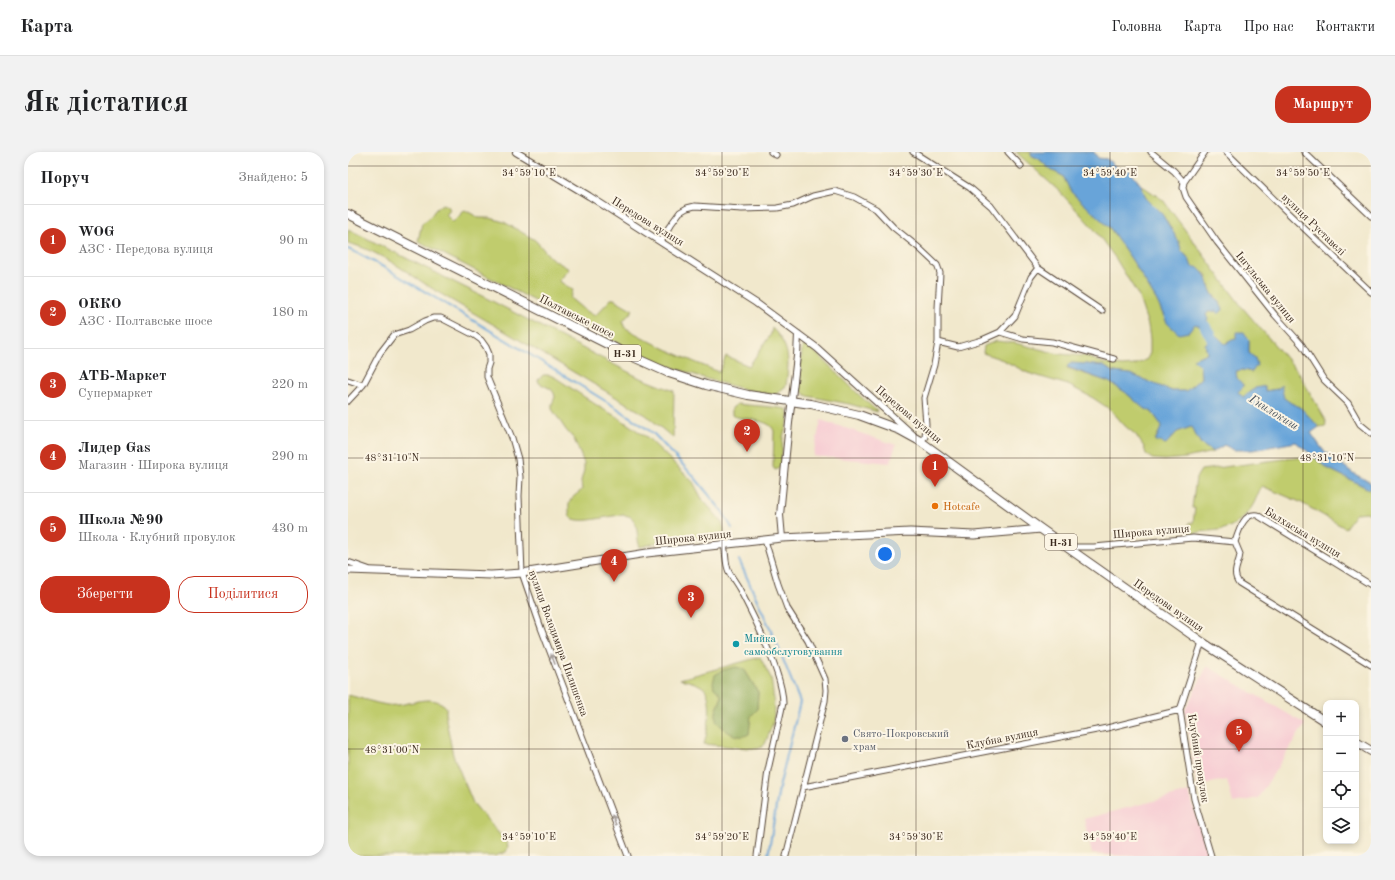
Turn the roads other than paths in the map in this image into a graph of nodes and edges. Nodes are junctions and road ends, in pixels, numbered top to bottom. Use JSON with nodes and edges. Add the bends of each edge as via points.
{"nodes":[{"id":1,"x":516,"y":152,"type":"edge"},
{"id":2,"x":913,"y":152,"type":"edge"},
{"id":3,"x":1008,"y":152,"type":"edge"},
{"id":4,"x":1151,"y":152,"type":"edge"},
{"id":5,"x":1205,"y":152,"type":"edge"},
{"id":6,"x":1226,"y":152,"type":"edge"},
{"id":7,"x":1304,"y":152,"type":"edge"},
{"id":8,"x":1021,"y":166,"type":"dead end"},
{"id":9,"x":1184,"y":182,"type":"junction"},
{"id":10,"x":348,"y":214,"type":"edge"},
{"id":11,"x":1371,"y":216,"type":"edge"},
{"id":12,"x":661,"y":242,"type":"junction"},
{"id":13,"x":1038,"y":268,"type":"junction"},
{"id":14,"x":1371,"y":292,"type":"edge"},
{"id":15,"x":1102,"y":311,"type":"dead end"},
{"id":16,"x":1000,"y":332,"type":"junction"},
{"id":17,"x":798,"y":334,"type":"junction"},
{"id":18,"x":938,"y":342,"type":"junction"},
{"id":19,"x":1114,"y":359,"type":"dead end"},
{"id":20,"x":348,"y":380,"type":"edge"},
{"id":21,"x":363,"y":385,"type":"junction"},
{"id":22,"x":348,"y":401,"type":"edge"},
{"id":23,"x":792,"y":402,"type":"junction"},
{"id":24,"x":1371,"y":432,"type":"edge"},
{"id":25,"x":920,"y":441,"type":"junction"},
{"id":26,"x":1041,"y":529,"type":"junction"},
{"id":27,"x":782,"y":538,"type":"junction"},
{"id":28,"x":765,"y":540,"type":"junction"},
{"id":29,"x":1235,"y":542,"type":"junction"},
{"id":30,"x":724,"y":544,"type":"junction"},
{"id":31,"x":1068,"y":547,"type":"junction"},
{"id":32,"x":348,"y":562,"type":"edge"},
{"id":33,"x":348,"y":570,"type":"edge"},
{"id":34,"x":370,"y":571,"type":"junction"},
{"id":35,"x":522,"y":573,"type":"junction"},
{"id":36,"x":1371,"y":585,"type":"edge"},
{"id":37,"x":1202,"y":642,"type":"junction"},
{"id":38,"x":1371,"y":665,"type":"edge"},
{"id":39,"x":1180,"y":710,"type":"junction"},
{"id":40,"x":1323,"y":720,"type":"edge"},
{"id":41,"x":1359,"y":744,"type":"edge"},
{"id":42,"x":1371,"y":751,"type":"edge"},
{"id":43,"x":803,"y":787,"type":"junction"},
{"id":44,"x":628,"y":856,"type":"edge"},
{"id":45,"x":757,"y":856,"type":"edge"},
{"id":46,"x":786,"y":856,"type":"edge"},
{"id":47,"x":1211,"y":856,"type":"edge"}],
"edges":[{"from":1,"to":12,"type":"street","name":"Передова вулиця"},
{"from":2,"to":13,"type":"street","via":[[970,188],[991,206]]},
{"from":3,"to":8,"type":"street"},
{"from":4,"to":9,"type":"street","name":"Інгульська вулиця"},
{"from":5,"to":9,"type":"street"},
{"from":6,"to":14,"type":"street","name":"вулиця Руставелі"},
{"from":7,"to":11,"type":"street"},
{"from":9,"to":24,"type":"street","name":"Інгульська вулиця","via":[[1186,196],[1217,242],[1302,345],[1324,380],[1348,403],[1360,424]]},
{"from":10,"to":23,"type":"main road","name":"Полтавське шосе","number":"Н-31","via":[[669,373],[706,385]]},
{"from":12,"to":17,"type":"street","name":"Передова вулиця","via":[[756,302]]},
{"from":12,"to":18,"type":"street","via":[[680,212],[695,206],[778,208],[835,191],[854,197],[876,209],[937,265],[940,273]]},
{"from":13,"to":15,"type":"street"},
{"from":13,"to":16,"type":"street","via":[[1015,316]]},
{"from":16,"to":18,"type":"street","via":[[958,347]]},
{"from":16,"to":19,"type":"street","via":[[1022,339],[1052,342]]},
{"from":17,"to":23,"type":"street"},
{"from":17,"to":25,"type":"street","name":"Передова вулиця","via":[[831,360]]},
{"from":18,"to":25,"type":"street","via":[[924,398],[925,437]]},
{"from":20,"to":21,"type":"street"},
{"from":21,"to":22,"type":"street"},
{"from":21,"to":35,"type":"street","name":"вулиця Володимира Пилишенка","via":[[380,353],[394,335],[433,318],[441,318],[481,340],[489,354],[487,377],[518,459]]},
{"from":23,"to":25,"type":"main road","name":"Полтавське шосе","number":"Н-31","via":[[859,415],[900,430]]},
{"from":23,"to":27,"type":"street","via":[[780,515]]},
{"from":25,"to":26,"type":"main road","name":"Передова вулиця","number":"Н-31"},
{"from":26,"to":27,"type":"main road","name":"Широка вулиця","via":[[974,535],[910,532]]},
{"from":26,"to":31,"type":"main road","name":"Передова вулиця","number":"Н-31"},
{"from":27,"to":28,"type":"main road","name":"Широка вулиця"},
{"from":28,"to":30,"type":"main road","name":"Широка вулиця"},
{"from":28,"to":43,"type":"street","via":[[787,608],[808,641],[825,679],[825,701]]},
{"from":29,"to":31,"type":"street","name":"Широка вулиця","via":[[1193,538]]},
{"from":29,"to":36,"type":"street","name":"Балхаська вулиця","via":[[1247,516],[1257,515]]},
{"from":29,"to":38,"type":"street","via":[[1240,554],[1234,572],[1238,583]]},
{"from":30,"to":35,"type":"main road","name":"Широка вулиця","via":[[647,553]]},
{"from":30,"to":45,"type":"street","via":[[728,571],[740,589],[783,692],[783,703],[768,770]]},
{"from":31,"to":37,"type":"main road","name":"Передова вулиця","number":"Н-31"},
{"from":32,"to":34,"type":"street"},
{"from":33,"to":34,"type":"main road","name":"Широка вулиця"},
{"from":34,"to":35,"type":"main road","name":"Широка вулиця","via":[[491,575]]},
{"from":44,"to":35,"type":"street","name":"вулиця Володимира Пилишенка","one_way":true},
{"from":37,"to":39,"type":"street","name":"Клубний провулок"},
{"from":37,"to":40,"type":"main road","name":"Передова вулиця","number":"Н-31"},
{"from":39,"to":43,"type":"street","name":"Клубна вулиця","via":[[1107,728]]},
{"from":39,"to":47,"type":"street","name":"Клубний провулок","via":[[1194,799]]},
{"from":41,"to":42,"type":"main road"},
{"from":43,"to":46,"type":"street"}]}
